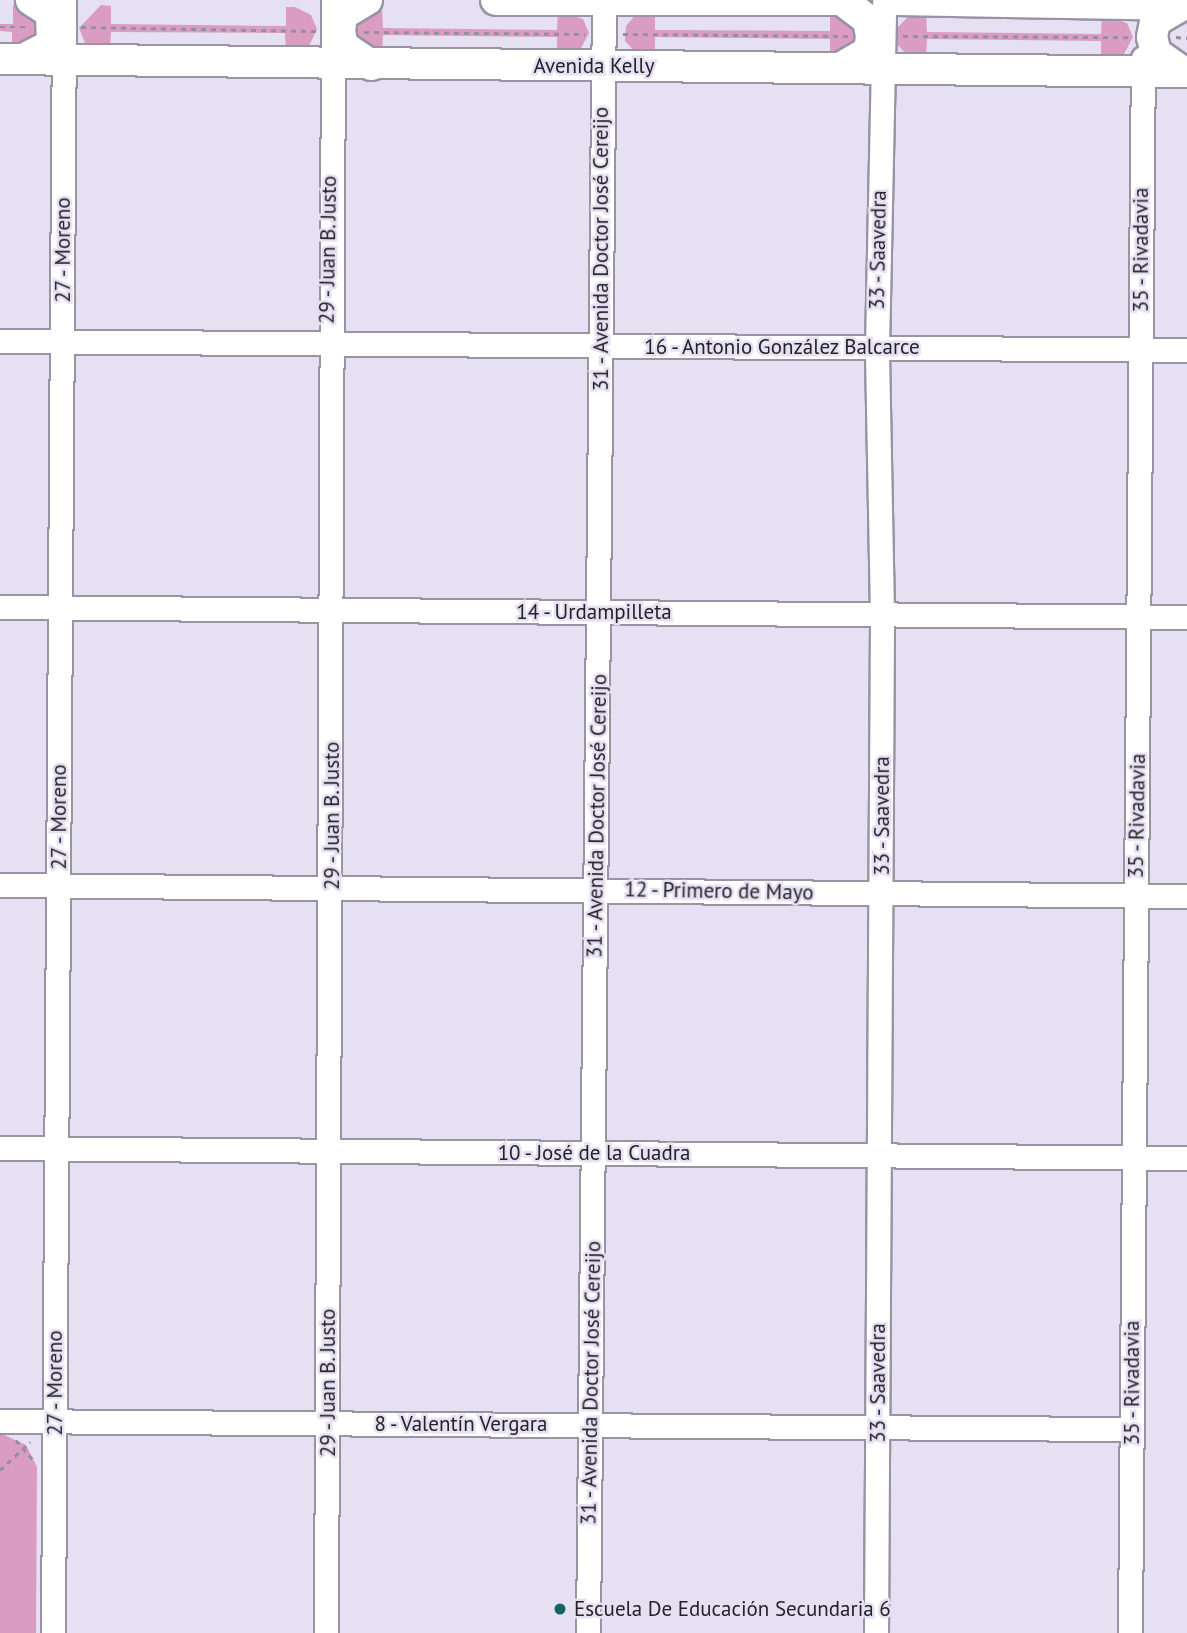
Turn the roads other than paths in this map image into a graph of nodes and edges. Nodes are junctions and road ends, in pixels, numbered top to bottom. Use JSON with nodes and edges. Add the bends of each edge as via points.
{"nodes":[{"id":1,"x":31,"y":0,"type":"edge"},
{"id":2,"x":64,"y":0,"type":"edge"},
{"id":3,"x":333,"y":0,"type":"edge"},
{"id":4,"x":367,"y":0,"type":"edge"},
{"id":5,"x":496,"y":0,"type":"edge"},
{"id":6,"x":841,"y":0,"type":"edge"},
{"id":7,"x":850,"y":0,"type":"edge"},
{"id":8,"x":884,"y":0,"type":"edge"},
{"id":9,"x":897,"y":0,"type":"edge"},
{"id":10,"x":604,"y":1,"type":"edge"},
{"id":11,"x":1144,"y":3,"type":"edge"},
{"id":12,"x":1185,"y":5,"type":"edge"},
{"id":13,"x":336,"y":32,"type":"junction"},
{"id":14,"x":877,"y":36,"type":"junction"},
{"id":15,"x":1148,"y":37,"type":"junction"},
{"id":16,"x":12,"y":59,"type":"edge"},
{"id":17,"x":64,"y":60,"type":"junction"},
{"id":18,"x":331,"y":65,"type":"junction"},
{"id":19,"x":371,"y":65,"type":"junction"},
{"id":20,"x":602,"y":66,"type":"junction"},
{"id":21,"x":840,"y":68,"type":"junction"},
{"id":22,"x":882,"y":68,"type":"junction"},
{"id":23,"x":1142,"y":69,"type":"junction"},
{"id":24,"x":1185,"y":72,"type":"edge"},
{"id":25,"x":0,"y":341,"type":"edge"},
{"id":26,"x":62,"y":341,"type":"junction"},
{"id":27,"x":327,"y":343,"type":"junction"},
{"id":28,"x":601,"y":346,"type":"junction"},
{"id":29,"x":877,"y":348,"type":"junction"},
{"id":30,"x":1141,"y":350,"type":"junction"},
{"id":31,"x":1187,"y":350,"type":"edge"},
{"id":32,"x":0,"y":607,"type":"edge"},
{"id":33,"x":60,"y":608,"type":"junction"},
{"id":34,"x":332,"y":610,"type":"junction"},
{"id":35,"x":598,"y":612,"type":"junction"},
{"id":36,"x":882,"y":614,"type":"junction"},
{"id":37,"x":1138,"y":616,"type":"junction"},
{"id":38,"x":1187,"y":617,"type":"edge"},
{"id":39,"x":0,"y":885,"type":"edge"},
{"id":40,"x":58,"y":886,"type":"junction"},
{"id":41,"x":331,"y":888,"type":"junction"},
{"id":42,"x":596,"y":890,"type":"junction"},
{"id":43,"x":882,"y":893,"type":"junction"},
{"id":44,"x":1136,"y":895,"type":"junction"},
{"id":45,"x":1187,"y":896,"type":"edge"},
{"id":46,"x":0,"y":1149,"type":"edge"},
{"id":47,"x":56,"y":1149,"type":"junction"},
{"id":48,"x":330,"y":1151,"type":"junction"},
{"id":49,"x":593,"y":1153,"type":"junction"},
{"id":50,"x":880,"y":1155,"type":"junction"},
{"id":51,"x":1134,"y":1157,"type":"junction"},
{"id":52,"x":1187,"y":1158,"type":"edge"},
{"id":53,"x":0,"y":1421,"type":"edge"},
{"id":54,"x":54,"y":1422,"type":"junction"},
{"id":55,"x":327,"y":1423,"type":"junction"},
{"id":56,"x":590,"y":1425,"type":"junction"},
{"id":57,"x":877,"y":1427,"type":"junction"},
{"id":58,"x":1132,"y":1429,"type":"junction"},
{"id":59,"x":53,"y":1633,"type":"edge"},
{"id":60,"x":326,"y":1633,"type":"edge"},
{"id":61,"x":589,"y":1633,"type":"edge"},
{"id":62,"x":876,"y":1633,"type":"edge"},
{"id":63,"x":1130,"y":1633,"type":"edge"}],
"edges":[{"from":1,"to":16,"type":"main road","via":[[51,13],[52,44]]},
{"from":2,"to":17,"type":"street","name":"27 - Moreno"},
{"from":3,"to":13,"type":"street","name":"29 - Juan B. Justo"},
{"from":4,"to":13,"type":"main road","via":[[342,15]]},
{"from":5,"to":10,"type":"main road"},
{"from":6,"to":7,"type":"main road"},
{"from":6,"to":10,"type":"main road"},
{"from":6,"to":14,"type":"main road","via":[[868,20]]},
{"from":8,"to":14,"type":"street","name":"33 - Saavedra"},
{"from":9,"to":11,"type":"main road"},
{"from":10,"to":20,"type":"street","name":"31 - Avenida Doctor José Cereijo"},
{"from":11,"to":12,"type":"main road"},
{"from":11,"to":15,"type":"street","name":"35 - Rivadavia"},
{"from":12,"to":15,"type":"main road","via":[[1155,21]]},
{"from":13,"to":18,"type":"street","name":"29 - Juan B. Justo"},
{"from":13,"to":19,"type":"main road","via":[[343,46]]},
{"from":14,"to":21,"type":"main road","via":[[869,51]]},
{"from":14,"to":22,"type":"street","name":"33 - Saavedra"},
{"from":15,"to":23,"type":"street","name":"35 - Rivadavia"},
{"from":15,"to":24,"type":"main road","via":[[1156,52]]},
{"from":16,"to":17,"type":"main road","name":"Avenida Kelly"},
{"from":17,"to":18,"type":"main road","name":"Avenida Kelly"},
{"from":17,"to":26,"type":"street","name":"27 - Moreno"},
{"from":18,"to":19,"type":"main road","name":"Avenida Kelly"},
{"from":18,"to":27,"type":"street","name":"29 - Juan B. Justo"},
{"from":19,"to":20,"type":"main road","name":"Avenida Kelly"},
{"from":20,"to":21,"type":"main road","name":"Avenida Kelly"},
{"from":20,"to":28,"type":"street","name":"31 - Avenida Doctor José Cereijo"},
{"from":21,"to":22,"type":"main road","name":"Avenida Kelly"},
{"from":22,"to":23,"type":"main road","name":"Avenida Kelly"},
{"from":22,"to":29,"type":"street","name":"33 - Saavedra"},
{"from":23,"to":24,"type":"main road","name":"Avenida Kelly"},
{"from":23,"to":30,"type":"street","name":"35 - Rivadavia"},
{"from":25,"to":26,"type":"street","name":"16 - Antonio González Balcarce"},
{"from":26,"to":27,"type":"street","name":"16 - Antonio González Balcarce"},
{"from":26,"to":33,"type":"street","name":"27 - Moreno"},
{"from":27,"to":28,"type":"street","name":"16 - Antonio González Balcarce"},
{"from":27,"to":34,"type":"street","name":"29 - Juan B. Justo"},
{"from":28,"to":29,"type":"street","name":"16 - Antonio González Balcarce"},
{"from":28,"to":35,"type":"street","name":"31 - Avenida Doctor José Cereijo"},
{"from":29,"to":30,"type":"street","name":"16 - Antonio González Balcarce"},
{"from":29,"to":36,"type":"street","name":"33 - Saavedra"},
{"from":30,"to":31,"type":"street","name":"16 - Antonio González Balcarce"},
{"from":30,"to":37,"type":"street","name":"35 - Rivadavia"},
{"from":32,"to":33,"type":"street","name":"14 - Urdampilleta"},
{"from":33,"to":34,"type":"street","name":"14 - Urdampilleta"},
{"from":33,"to":40,"type":"street","name":"27 - Moreno"},
{"from":34,"to":35,"type":"street","name":"14 - Urdampilleta"},
{"from":34,"to":41,"type":"street","name":"29 - Juan B. Justo"},
{"from":35,"to":36,"type":"street","name":"14 - Urdampilleta"},
{"from":35,"to":42,"type":"street","name":"31 - Avenida Doctor José Cereijo"},
{"from":36,"to":37,"type":"street","name":"14 - Urdampilleta"},
{"from":36,"to":43,"type":"street","name":"33 - Saavedra"},
{"from":37,"to":38,"type":"street","name":"14 - Urdampilleta"},
{"from":37,"to":44,"type":"street","name":"35 - Rivadavia"},
{"from":39,"to":40,"type":"street","name":"12 - Primero de Mayo"},
{"from":40,"to":41,"type":"street","name":"12 - Primero de Mayo"},
{"from":40,"to":47,"type":"street","name":"27 - Moreno"},
{"from":41,"to":42,"type":"street","name":"12 - Primero de Mayo"},
{"from":41,"to":48,"type":"street","name":"29 - Juan B. Justo"},
{"from":42,"to":43,"type":"street","name":"12 - Primero de Mayo"},
{"from":42,"to":49,"type":"street","name":"31 - Avenida Doctor José Cereijo"},
{"from":43,"to":44,"type":"street","name":"12 - Primero de Mayo"},
{"from":43,"to":50,"type":"street","name":"33 - Saavedra"},
{"from":44,"to":45,"type":"street","name":"12 - Primero de Mayo"},
{"from":44,"to":51,"type":"street","name":"35 - Rivadavia"},
{"from":46,"to":47,"type":"street","name":"10 - José de la Cuadra"},
{"from":47,"to":48,"type":"street","name":"10 - José de la Cuadra"},
{"from":47,"to":54,"type":"street","name":"27 - Moreno"},
{"from":48,"to":49,"type":"street","name":"10 - José de la Cuadra"},
{"from":48,"to":55,"type":"street","name":"29 - Juan B. Justo"},
{"from":49,"to":50,"type":"street","name":"10 - José de la Cuadra"},
{"from":49,"to":56,"type":"street","name":"31 - Avenida Doctor José Cereijo"},
{"from":50,"to":51,"type":"street","name":"10 - José de la Cuadra"},
{"from":50,"to":57,"type":"street","name":"33 - Saavedra"},
{"from":51,"to":52,"type":"street","name":"10 - José de la Cuadra"},
{"from":51,"to":58,"type":"street","name":"35 - Rivadavia"},
{"from":53,"to":54,"type":"street","name":"8 - Valentín Vergara"},
{"from":54,"to":55,"type":"street","name":"8 - Valentín Vergara"},
{"from":54,"to":59,"type":"street","name":"27 - Moreno"},
{"from":55,"to":56,"type":"street","name":"8 - Valentín Vergara"},
{"from":55,"to":60,"type":"street","name":"29 - Juan B. Justo"},
{"from":56,"to":57,"type":"street","name":"8 - Valentín Vergara"},
{"from":56,"to":61,"type":"street","name":"31 - Avenida Doctor José Cereijo"},
{"from":57,"to":58,"type":"street","name":"8 - Valentín Vergara"},
{"from":57,"to":62,"type":"street","name":"33 - Saavedra"},
{"from":58,"to":63,"type":"street","name":"35 - Rivadavia"}]}
